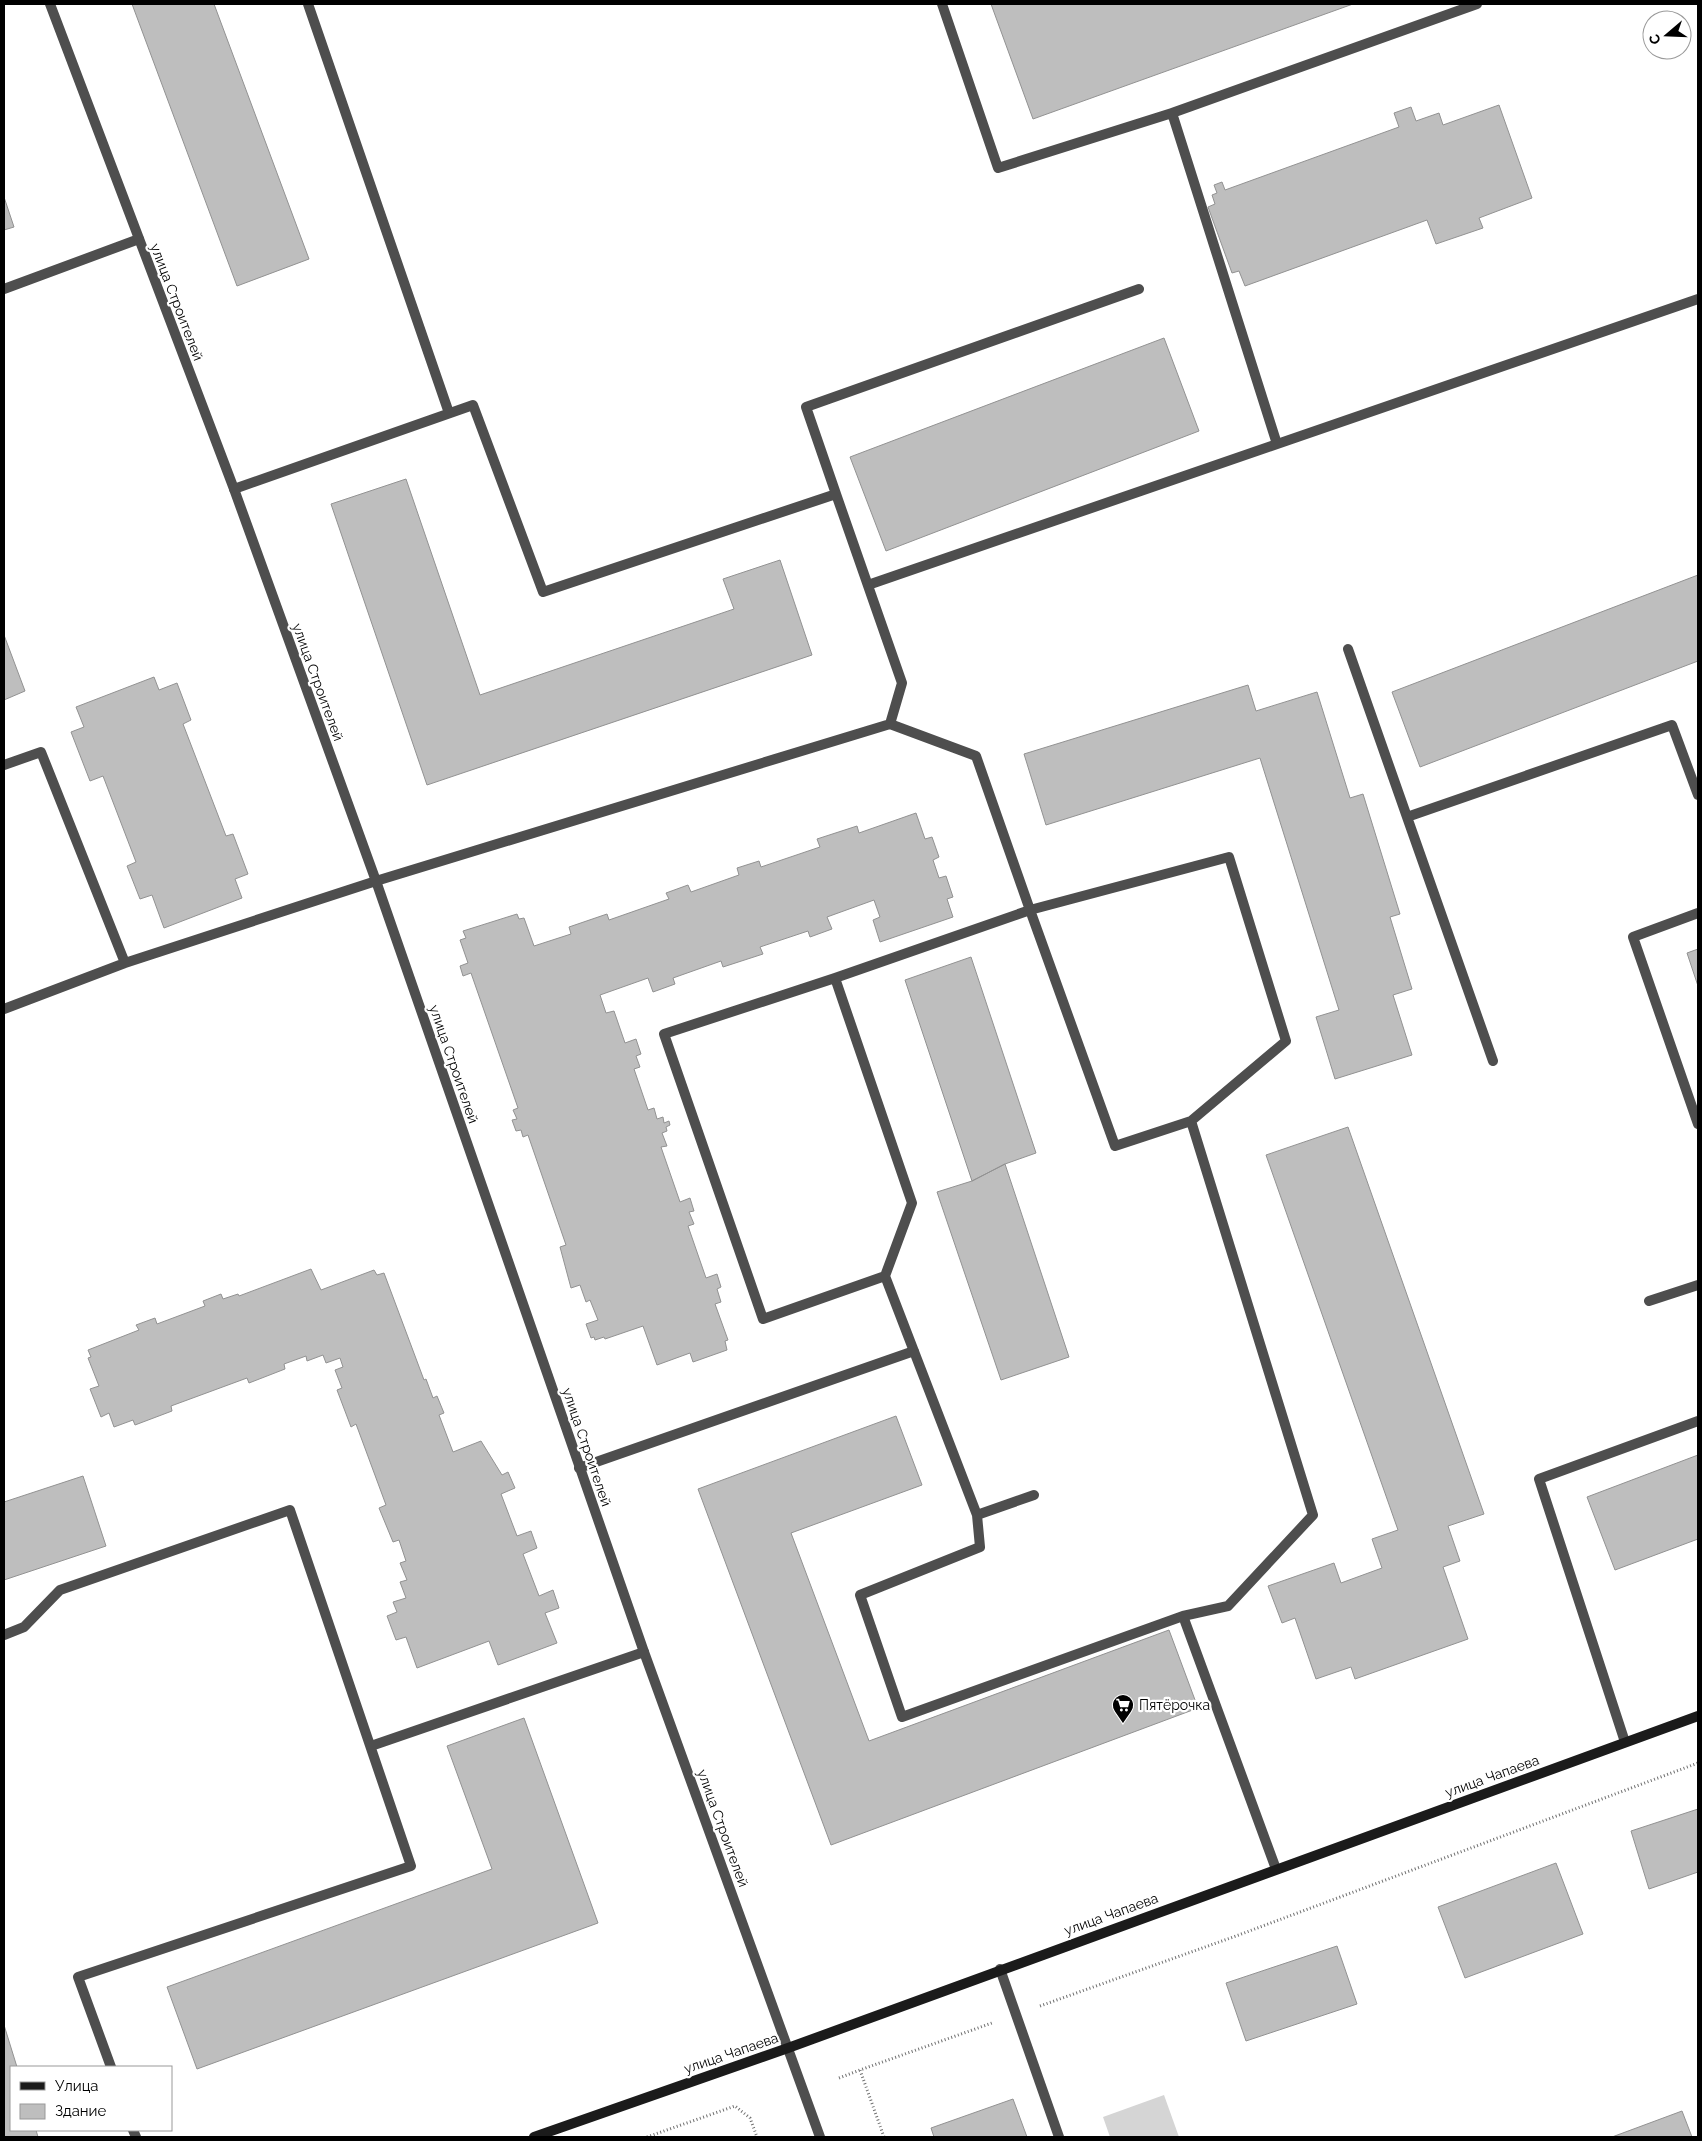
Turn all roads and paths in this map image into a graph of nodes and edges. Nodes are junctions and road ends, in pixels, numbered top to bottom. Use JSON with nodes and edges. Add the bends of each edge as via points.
{"nodes":[{"id":1,"x":50,"y":4,"type":"edge"},
{"id":2,"x":308,"y":4,"type":"edge"},
{"id":3,"x":942,"y":4,"type":"edge"},
{"id":4,"x":1478,"y":4,"type":"edge"},
{"id":5,"x":1172,"y":113,"type":"junction"},
{"id":6,"x":139,"y":239,"type":"junction"},
{"id":7,"x":4,"y":289,"type":"edge"},
{"id":8,"x":1140,"y":289,"type":"dead end"},
{"id":9,"x":1698,"y":299,"type":"edge"},
{"id":10,"x":449,"y":413,"type":"junction"},
{"id":11,"x":1277,"y":444,"type":"junction"},
{"id":12,"x":234,"y":489,"type":"junction"},
{"id":13,"x":836,"y":494,"type":"junction"},
{"id":14,"x":868,"y":585,"type":"junction"},
{"id":15,"x":1348,"y":649,"type":"dead end"},
{"id":16,"x":890,"y":724,"type":"junction"},
{"id":17,"x":4,"y":765,"type":"edge"},
{"id":18,"x":1698,"y":795,"type":"edge"},
{"id":19,"x":1407,"y":817,"type":"junction"},
{"id":20,"x":376,"y":881,"type":"junction"},
{"id":21,"x":1030,"y":910,"type":"junction"},
{"id":22,"x":1698,"y":913,"type":"edge"},
{"id":23,"x":125,"y":963,"type":"junction"},
{"id":24,"x":835,"y":978,"type":"junction"},
{"id":25,"x":4,"y":1009,"type":"edge"},
{"id":26,"x":1493,"y":1061,"type":"dead end"},
{"id":27,"x":1191,"y":1121,"type":"junction"},
{"id":28,"x":1698,"y":1124,"type":"edge"},
{"id":29,"x":885,"y":1276,"type":"junction"},
{"id":30,"x":1698,"y":1285,"type":"edge"},
{"id":31,"x":1649,"y":1301,"type":"dead end"},
{"id":32,"x":914,"y":1351,"type":"junction"},
{"id":33,"x":1698,"y":1421,"type":"edge"},
{"id":34,"x":579,"y":1468,"type":"junction"},
{"id":35,"x":1034,"y":1495,"type":"dead end"},
{"id":36,"x":977,"y":1515,"type":"junction"},
{"id":37,"x":1183,"y":1616,"type":"junction"},
{"id":38,"x":4,"y":1635,"type":"edge"},
{"id":39,"x":644,"y":1652,"type":"junction"},
{"id":40,"x":1698,"y":1716,"type":"edge"},
{"id":41,"x":1625,"y":1742,"type":"junction"},
{"id":42,"x":371,"y":1746,"type":"junction"},
{"id":43,"x":1698,"y":1763,"type":"edge"},
{"id":44,"x":1276,"y":1869,"type":"junction"},
{"id":45,"x":1000,"y":1969,"type":"junction"},
{"id":46,"x":1016,"y":2014,"type":"junction"},
{"id":47,"x":788,"y":2048,"type":"junction"},
{"id":48,"x":111,"y":2066,"type":"edge"},
{"id":49,"x":860,"y":2070,"type":"junction"},
{"id":50,"x":839,"y":2078,"type":"dead end"},
{"id":51,"x":534,"y":2137,"type":"edge"},
{"id":52,"x":647,"y":2137,"type":"edge"},
{"id":53,"x":757,"y":2137,"type":"edge"},
{"id":54,"x":820,"y":2137,"type":"edge"},
{"id":55,"x":884,"y":2137,"type":"edge"},
{"id":56,"x":1059,"y":2137,"type":"edge"}],
"edges":[{"from":1,"to":6,"type":"street","name":"улица Строителей"},
{"from":2,"to":10,"type":"street"},
{"from":3,"to":5,"type":"street","via":[[998,168]]},
{"from":4,"to":5,"type":"street"},
{"from":5,"to":11,"type":"street"},
{"from":6,"to":7,"type":"street"},
{"from":6,"to":12,"type":"street","name":"улица Строителей"},
{"from":8,"to":13,"type":"street","via":[[806,407]]},
{"from":9,"to":11,"type":"street"},
{"from":10,"to":12,"type":"street"},
{"from":10,"to":13,"type":"street","via":[[473,405],[543,592]]},
{"from":11,"to":14,"type":"street"},
{"from":12,"to":20,"type":"street","name":"улица Строителей"},
{"from":13,"to":14,"type":"street"},
{"from":14,"to":16,"type":"street","via":[[902,683]]},
{"from":15,"to":19,"type":"street"},
{"from":16,"to":20,"type":"street"},
{"from":16,"to":21,"type":"street","via":[[976,756]]},
{"from":17,"to":23,"type":"street","via":[[41,752]]},
{"from":18,"to":19,"type":"street","via":[[1672,726]]},
{"from":19,"to":26,"type":"street"},
{"from":20,"to":23,"type":"street"},
{"from":20,"to":34,"type":"street","name":"улица Строителей"},
{"from":21,"to":24,"type":"street"},
{"from":21,"to":27,"type":"street","via":[[1115,1146]]},
{"from":21,"to":27,"type":"street","via":[[1229,857],[1286,1040]]},
{"from":22,"to":28,"type":"street","via":[[1633,937]]},
{"from":23,"to":25,"type":"street"},
{"from":24,"to":29,"type":"street","via":[[912,1204]]},
{"from":24,"to":29,"type":"street","via":[[664,1034],[763,1319]]},
{"from":27,"to":37,"type":"street","via":[[1312,1514],[1228,1606]]},
{"from":29,"to":32,"type":"street"},
{"from":30,"to":31,"type":"street"},
{"from":32,"to":34,"type":"street"},
{"from":32,"to":36,"type":"street"},
{"from":33,"to":41,"type":"street","via":[[1539,1478]]},
{"from":34,"to":39,"type":"street","name":"улица Строителей"},
{"from":35,"to":36,"type":"street"},
{"from":36,"to":37,"type":"street","via":[[980,1547],[860,1595],[902,1717]]},
{"from":37,"to":44,"type":"street"},
{"from":38,"to":42,"type":"street","via":[[24,1628],[60,1590],[290,1510]]},
{"from":39,"to":42,"type":"street"},
{"from":39,"to":47,"type":"street","name":"улица Строителей"},
{"from":40,"to":41,"type":"main road","name":"улица Чапаева"},
{"from":41,"to":44,"type":"main road","name":"улица Чапаева"},
{"from":42,"to":48,"type":"street","via":[[411,1866],[78,1977]]},
{"from":43,"to":46,"type":"path","via":[[1236,1936]]},
{"from":44,"to":45,"type":"main road","name":"улица Чапаева"},
{"from":45,"to":46,"type":"street"},
{"from":45,"to":47,"type":"main road","name":"улица Чапаева"},
{"from":46,"to":49,"type":"path"},
{"from":46,"to":56,"type":"street"},
{"from":47,"to":51,"type":"main road","name":"улица Чапаева"},
{"from":47,"to":54,"type":"street","name":"улица Строителей"},
{"from":49,"to":50,"type":"path"},
{"from":49,"to":55,"type":"path"},
{"from":52,"to":53,"type":"path","via":[[735,2106],[750,2118]]}]}
